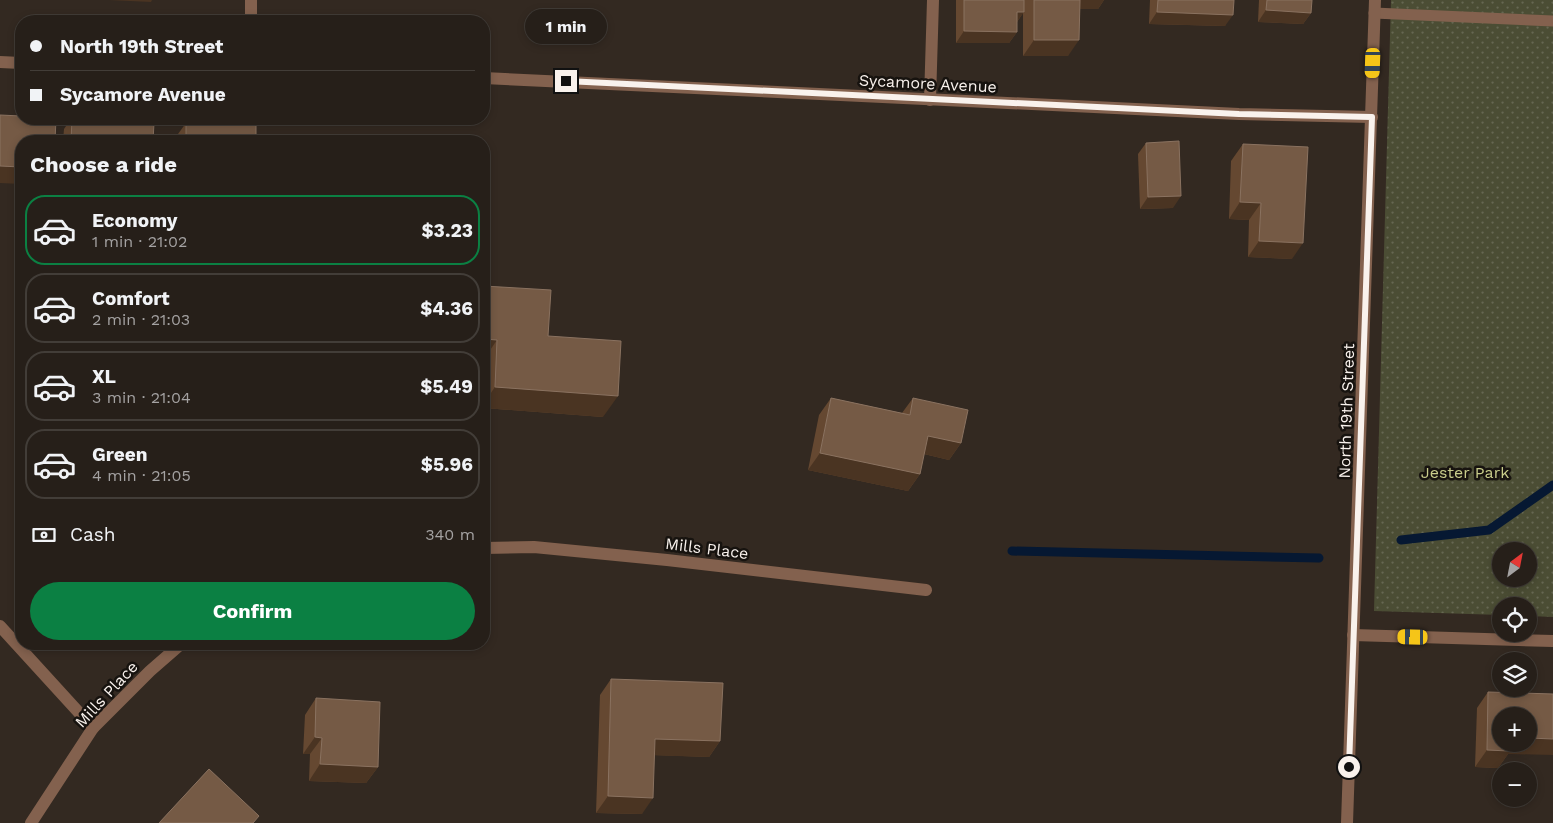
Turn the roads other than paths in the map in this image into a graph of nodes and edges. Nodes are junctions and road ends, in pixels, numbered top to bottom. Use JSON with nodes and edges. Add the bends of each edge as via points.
{"nodes":[{"id":1,"x":251,"y":0,"type":"edge"},
{"id":2,"x":933,"y":0,"type":"edge"},
{"id":3,"x":1375,"y":6,"type":"edge"},
{"id":4,"x":251,"y":15,"type":"edge"},
{"id":5,"x":1553,"y":21,"type":"edge"},
{"id":6,"x":0,"y":62,"type":"edge"},
{"id":7,"x":15,"y":63,"type":"edge"},
{"id":8,"x":490,"y":78,"type":"edge"},
{"id":9,"x":930,"y":100,"type":"junction"},
{"id":10,"x":1372,"y":117,"type":"junction"},
{"id":11,"x":490,"y":548,"type":"edge"},
{"id":12,"x":926,"y":590,"type":"dead end"},
{"id":13,"x":0,"y":626,"type":"edge"},
{"id":14,"x":1353,"y":636,"type":"junction"},
{"id":15,"x":15,"y":642,"type":"edge"},
{"id":16,"x":1553,"y":642,"type":"edge"},
{"id":17,"x":22,"y":650,"type":"edge"},
{"id":18,"x":174,"y":650,"type":"edge"},
{"id":19,"x":93,"y":728,"type":"junction"},
{"id":20,"x":31,"y":823,"type":"edge"},
{"id":21,"x":1347,"y":823,"type":"edge"}],
"edges":[{"from":1,"to":4,"type":"street"},
{"from":2,"to":9,"type":"street"},
{"from":3,"to":5,"type":"lane"},
{"from":3,"to":10,"type":"street","name":"North 19th Street"},
{"from":6,"to":7,"type":"street"},
{"from":8,"to":9,"type":"street","name":"Sycamore Avenue"},
{"from":9,"to":10,"type":"street","name":"Sycamore Avenue"},
{"from":10,"to":14,"type":"street","name":"North 19th Street"},
{"from":11,"to":12,"type":"street","name":"Mills Place","via":[[534,547]]},
{"from":13,"to":15,"type":"street"},
{"from":14,"to":16,"type":"street"},
{"from":14,"to":21,"type":"street","name":"North 19th Street"},
{"from":17,"to":19,"type":"street"},
{"from":18,"to":19,"type":"street","name":"Mills Place"},
{"from":19,"to":20,"type":"street","name":"Mills Place"}]}
